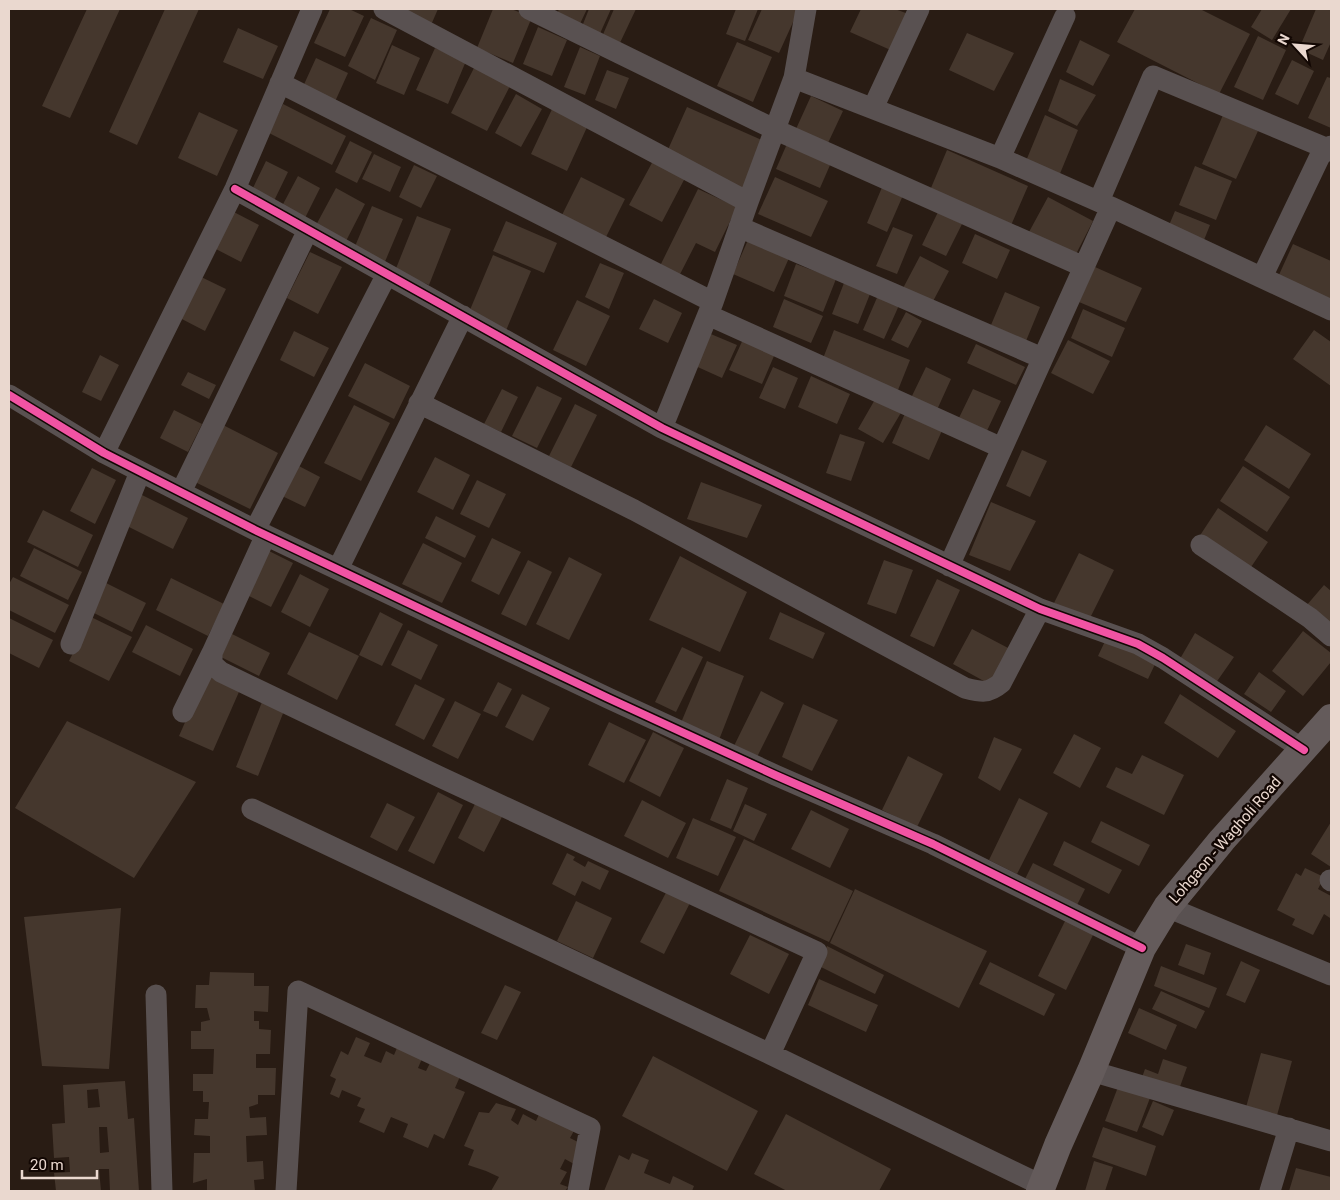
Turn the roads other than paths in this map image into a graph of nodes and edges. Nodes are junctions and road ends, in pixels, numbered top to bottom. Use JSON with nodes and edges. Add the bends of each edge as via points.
{"nodes":[{"id":1,"x":312,"y":9,"type":"edge"},
{"id":2,"x":384,"y":9,"type":"edge"},
{"id":3,"x":529,"y":9,"type":"edge"},
{"id":4,"x":806,"y":9,"type":"edge"},
{"id":5,"x":919,"y":9,"type":"edge"},
{"id":6,"x":1066,"y":16,"type":"dead end"},
{"id":7,"x":794,"y":78,"type":"junction"},
{"id":8,"x":280,"y":83,"type":"junction"},
{"id":9,"x":873,"y":108,"type":"junction"},
{"id":10,"x":776,"y":130,"type":"junction"},
{"id":11,"x":1330,"y":148,"type":"edge"},
{"id":12,"x":1000,"y":158,"type":"junction"},
{"id":13,"x":235,"y":189,"type":"junction"},
{"id":14,"x":748,"y":202,"type":"junction"},
{"id":15,"x":1105,"y":204,"type":"junction"},
{"id":16,"x":740,"y":228,"type":"junction"},
{"id":17,"x":308,"y":230,"type":"junction"},
{"id":18,"x":1084,"y":267,"type":"junction"},
{"id":19,"x":387,"y":274,"type":"junction"},
{"id":20,"x":1262,"y":277,"type":"junction"},
{"id":21,"x":711,"y":309,"type":"junction"},
{"id":22,"x":1331,"y":310,"type":"edge"},
{"id":23,"x":463,"y":316,"type":"junction"},
{"id":24,"x":1042,"y":358,"type":"junction"},
{"id":25,"x":9,"y":395,"type":"edge"},
{"id":26,"x":419,"y":403,"type":"junction"},
{"id":27,"x":662,"y":428,"type":"junction"},
{"id":28,"x":1002,"y":448,"type":"junction"},
{"id":29,"x":104,"y":453,"type":"junction"},
{"id":30,"x":140,"y":472,"type":"junction"},
{"id":31,"x":181,"y":492,"type":"junction"},
{"id":32,"x":261,"y":533,"type":"junction"},
{"id":33,"x":1201,"y":545,"type":"dead end"},
{"id":34,"x":949,"y":566,"type":"junction"},
{"id":35,"x":338,"y":569,"type":"junction"},
{"id":36,"x":1040,"y":609,"type":"junction"},
{"id":37,"x":1331,"y":636,"type":"edge"},
{"id":38,"x":72,"y":644,"type":"dead end"},
{"id":39,"x":212,"y":653,"type":"junction"},
{"id":40,"x":183,"y":712,"type":"dead end"},
{"id":41,"x":1331,"y":718,"type":"edge"},
{"id":42,"x":1304,"y":750,"type":"junction"},
{"id":43,"x":252,"y":809,"type":"dead end"},
{"id":44,"x":1167,"y":907,"type":"junction"},
{"id":45,"x":1142,"y":948,"type":"junction"},
{"id":46,"x":1331,"y":975,"type":"edge"},
{"id":47,"x":156,"y":994,"type":"dead end"},
{"id":48,"x":770,"y":1054,"type":"junction"},
{"id":49,"x":1091,"y":1072,"type":"junction"},
{"id":50,"x":1289,"y":1128,"type":"junction"},
{"id":51,"x":1331,"y":1141,"type":"edge"},
{"id":52,"x":1041,"y":1188,"type":"edge"},
{"id":53,"x":162,"y":1191,"type":"edge"},
{"id":54,"x":286,"y":1191,"type":"edge"},
{"id":55,"x":578,"y":1191,"type":"edge"},
{"id":56,"x":1270,"y":1191,"type":"edge"}],
"edges":[{"from":1,"to":8,"type":"street"},
{"from":2,"to":14,"type":"street"},
{"from":3,"to":10,"type":"street"},
{"from":4,"to":7,"type":"street"},
{"from":5,"to":9,"type":"street"},
{"from":6,"to":12,"type":"street"},
{"from":7,"to":9,"type":"street"},
{"from":7,"to":10,"type":"street"},
{"from":8,"to":13,"type":"street"},
{"from":8,"to":21,"type":"street"},
{"from":9,"to":12,"type":"street"},
{"from":10,"to":14,"type":"street"},
{"from":10,"to":18,"type":"street"},
{"from":11,"to":15,"type":"street","via":[[1153,76]]},
{"from":11,"to":20,"type":"street","via":[[1320,156]]},
{"from":12,"to":15,"type":"street"},
{"from":13,"to":17,"type":"street"},
{"from":13,"to":29,"type":"street"},
{"from":14,"to":16,"type":"street"},
{"from":15,"to":18,"type":"street"},
{"from":15,"to":20,"type":"street"},
{"from":16,"to":21,"type":"street"},
{"from":16,"to":24,"type":"street"},
{"from":17,"to":19,"type":"street"},
{"from":17,"to":31,"type":"street"},
{"from":18,"to":24,"type":"street"},
{"from":19,"to":23,"type":"street"},
{"from":19,"to":32,"type":"street"},
{"from":20,"to":22,"type":"street"},
{"from":21,"to":27,"type":"street"},
{"from":21,"to":28,"type":"street"},
{"from":23,"to":26,"type":"street"},
{"from":23,"to":27,"type":"street"},
{"from":24,"to":28,"type":"street"},
{"from":25,"to":29,"type":"street"},
{"from":26,"to":35,"type":"street"},
{"from":26,"to":36,"type":"street","via":[[634,510],[965,688],[980,692],[992,690],[1001,683]]},
{"from":27,"to":34,"type":"street"},
{"from":28,"to":34,"type":"street"},
{"from":29,"to":30,"type":"street"},
{"from":30,"to":31,"type":"street"},
{"from":30,"to":38,"type":"street"},
{"from":31,"to":32,"type":"street"},
{"from":32,"to":35,"type":"street"},
{"from":32,"to":39,"type":"street"},
{"from":33,"to":37,"type":"street","via":[[1310,618]]},
{"from":34,"to":36,"type":"street"},
{"from":35,"to":45,"type":"street","via":[[608,698],[933,844]]},
{"from":36,"to":42,"type":"street","via":[[1138,644]]},
{"from":39,"to":40,"type":"street"},
{"from":39,"to":48,"type":"street","via":[[212,664],[221,672],[817,952]]},
{"from":41,"to":42,"type":"main road","name":"Lohgaon - Wagholi Road"},
{"from":42,"to":44,"type":"main road","name":"Lohgaon - Wagholi Road","via":[[1222,840]]},
{"from":43,"to":48,"type":"street"},
{"from":44,"to":45,"type":"main road","name":"Lohgaon - Wagholi Road"},
{"from":44,"to":46,"type":"street"},
{"from":45,"to":49,"type":"main road","name":"Lohgaon - Wagholi Road"},
{"from":47,"to":53,"type":"street"},
{"from":48,"to":52,"type":"street"},
{"from":49,"to":50,"type":"street"},
{"from":49,"to":52,"type":"main road","name":"Lohgaon - Wagholi Road"},
{"from":50,"to":51,"type":"street"},
{"from":50,"to":56,"type":"street"},
{"from":54,"to":55,"type":"street","via":[[298,991],[590,1128]]}]}
